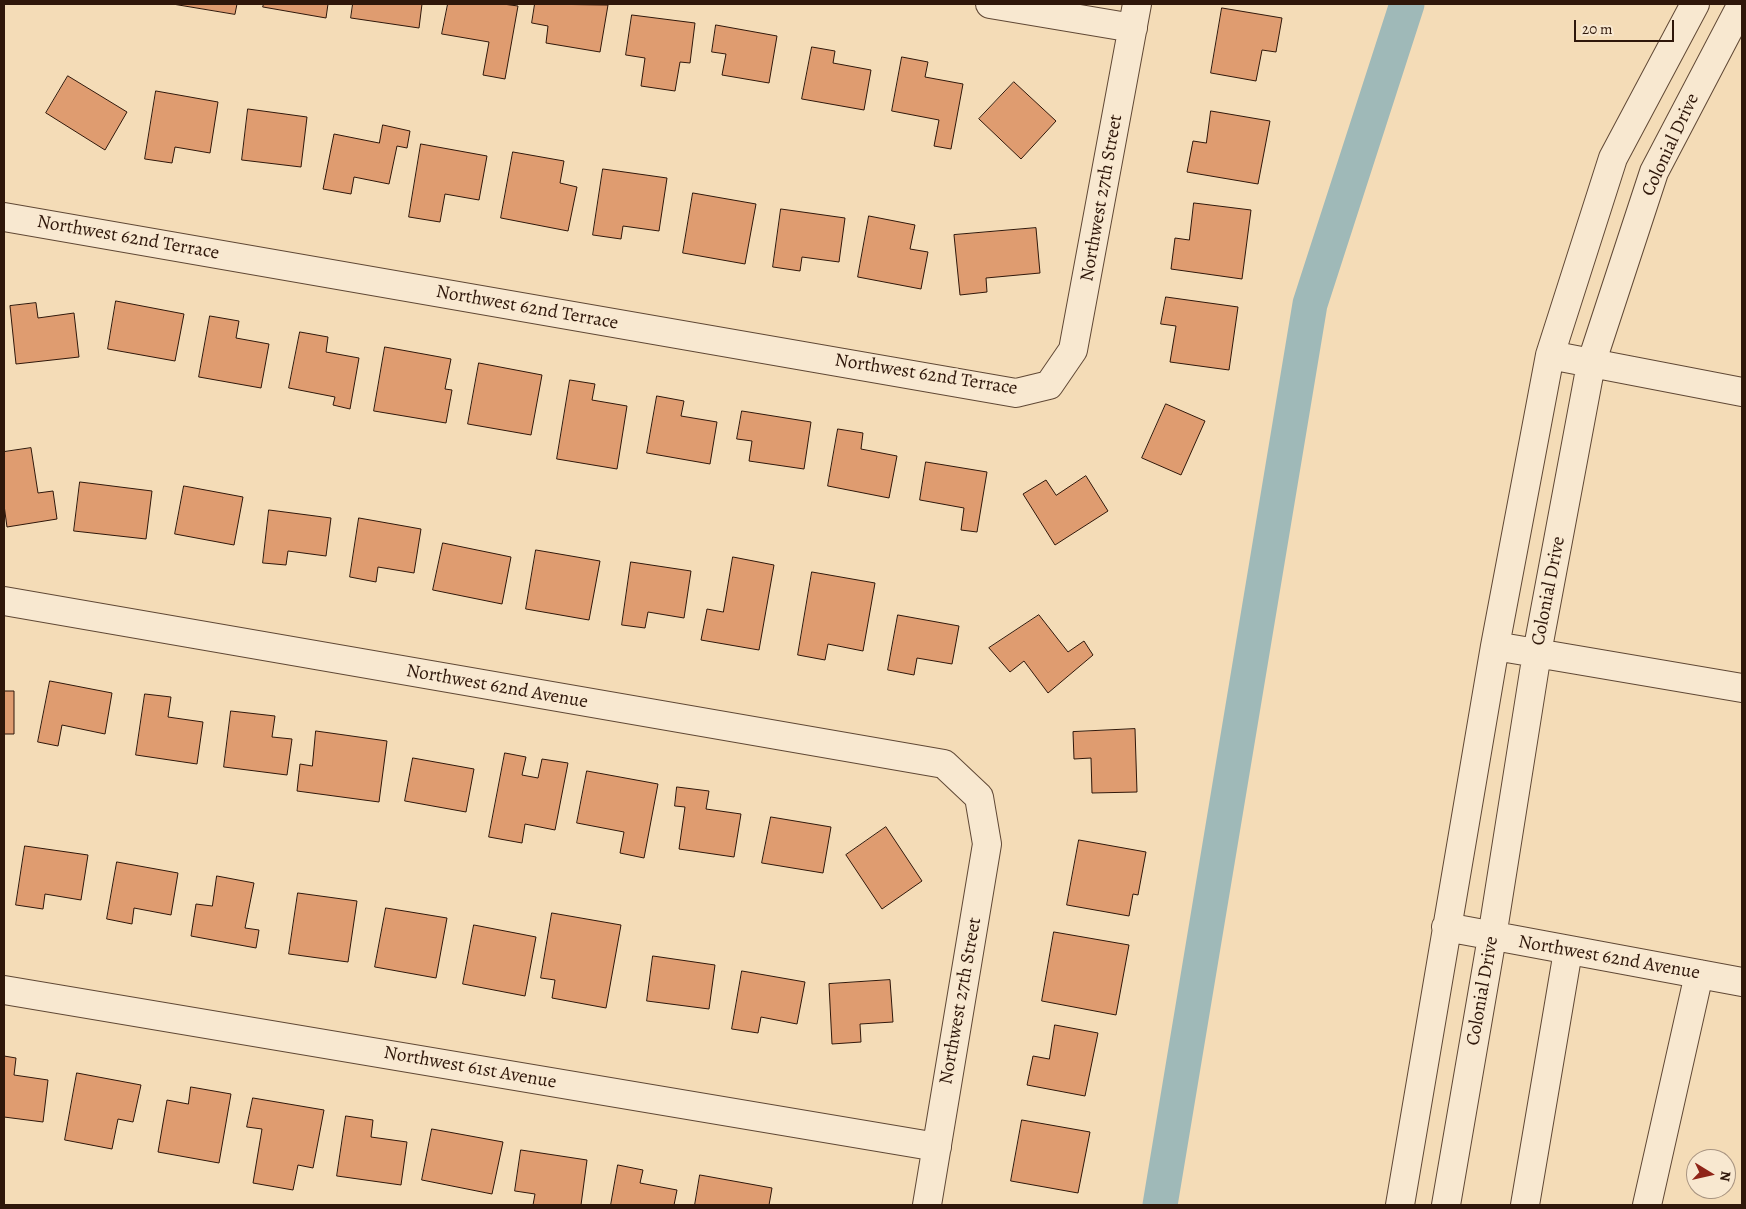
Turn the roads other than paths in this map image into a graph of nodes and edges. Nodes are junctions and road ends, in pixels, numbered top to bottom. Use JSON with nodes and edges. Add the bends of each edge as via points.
{"nodes":[{"id":1,"x":990,"y":4,"type":"edge"},
{"id":2,"x":1695,"y":4,"type":"edge"},
{"id":3,"x":1742,"y":4,"type":"edge"},
{"id":4,"x":1135,"y":16,"type":"edge"},
{"id":5,"x":4,"y":217,"type":"edge"},
{"id":6,"x":1550,"y":355,"type":"junction"},
{"id":7,"x":1591,"y":364,"type":"junction"},
{"id":8,"x":1049,"y":385,"type":"joint"},
{"id":9,"x":1742,"y":392,"type":"edge"},
{"id":10,"x":4,"y":601,"type":"edge"},
{"id":11,"x":1495,"y":646,"type":"junction"},
{"id":12,"x":1537,"y":653,"type":"junction"},
{"id":13,"x":1742,"y":688,"type":"edge"},
{"id":14,"x":979,"y":797,"type":"joint"},
{"id":15,"x":1446,"y":927,"type":"junction"},
{"id":16,"x":1492,"y":937,"type":"junction"},
{"id":17,"x":1568,"y":951,"type":"junction"},
{"id":18,"x":1699,"y":974,"type":"junction"},
{"id":19,"x":1742,"y":982,"type":"edge"},
{"id":20,"x":4,"y":990,"type":"edge"},
{"id":21,"x":937,"y":1147,"type":"junction"},
{"id":22,"x":928,"y":1205,"type":"edge"},
{"id":23,"x":1400,"y":1205,"type":"edge"},
{"id":24,"x":1446,"y":1205,"type":"edge"},
{"id":25,"x":1525,"y":1205,"type":"edge"},
{"id":26,"x":1647,"y":1205,"type":"edge"}],
"edges":[{"from":1,"to":4,"type":"street"},
{"from":2,"to":6,"type":"street","via":[[1613,158]]},
{"from":3,"to":7,"type":"street","name":"Colonial Drive","via":[[1654,172]]},
{"from":4,"to":8,"type":"street","name":"Northwest 27th Street","via":[[1074,350]]},
{"from":5,"to":8,"type":"street","name":"Northwest 62nd Terrace","via":[[1016,392]]},
{"from":6,"to":7,"type":"street"},
{"from":6,"to":11,"type":"street"},
{"from":7,"to":9,"type":"street"},
{"from":7,"to":12,"type":"street","name":"Colonial Drive"},
{"from":10,"to":14,"type":"street","name":"Northwest 62nd Avenue","via":[[944,764]]},
{"from":11,"to":12,"type":"street"},
{"from":11,"to":15,"type":"street"},
{"from":12,"to":13,"type":"street"},
{"from":12,"to":16,"type":"street","name":"Colonial Drive"},
{"from":14,"to":21,"type":"street","name":"Northwest 27th Street","via":[[987,844]]},
{"from":15,"to":16,"type":"street","name":"Northwest 62nd Avenue"},
{"from":15,"to":23,"type":"street"},
{"from":16,"to":17,"type":"street","name":"Northwest 62nd Avenue"},
{"from":16,"to":24,"type":"street","name":"Colonial Drive"},
{"from":17,"to":18,"type":"street","name":"Northwest 62nd Avenue"},
{"from":17,"to":25,"type":"street"},
{"from":18,"to":19,"type":"street","name":"Northwest 62nd Avenue"},
{"from":18,"to":26,"type":"street"},
{"from":20,"to":21,"type":"street","name":"Northwest 61st Avenue"},
{"from":21,"to":22,"type":"street","name":"Northwest 27th Street"}]}
